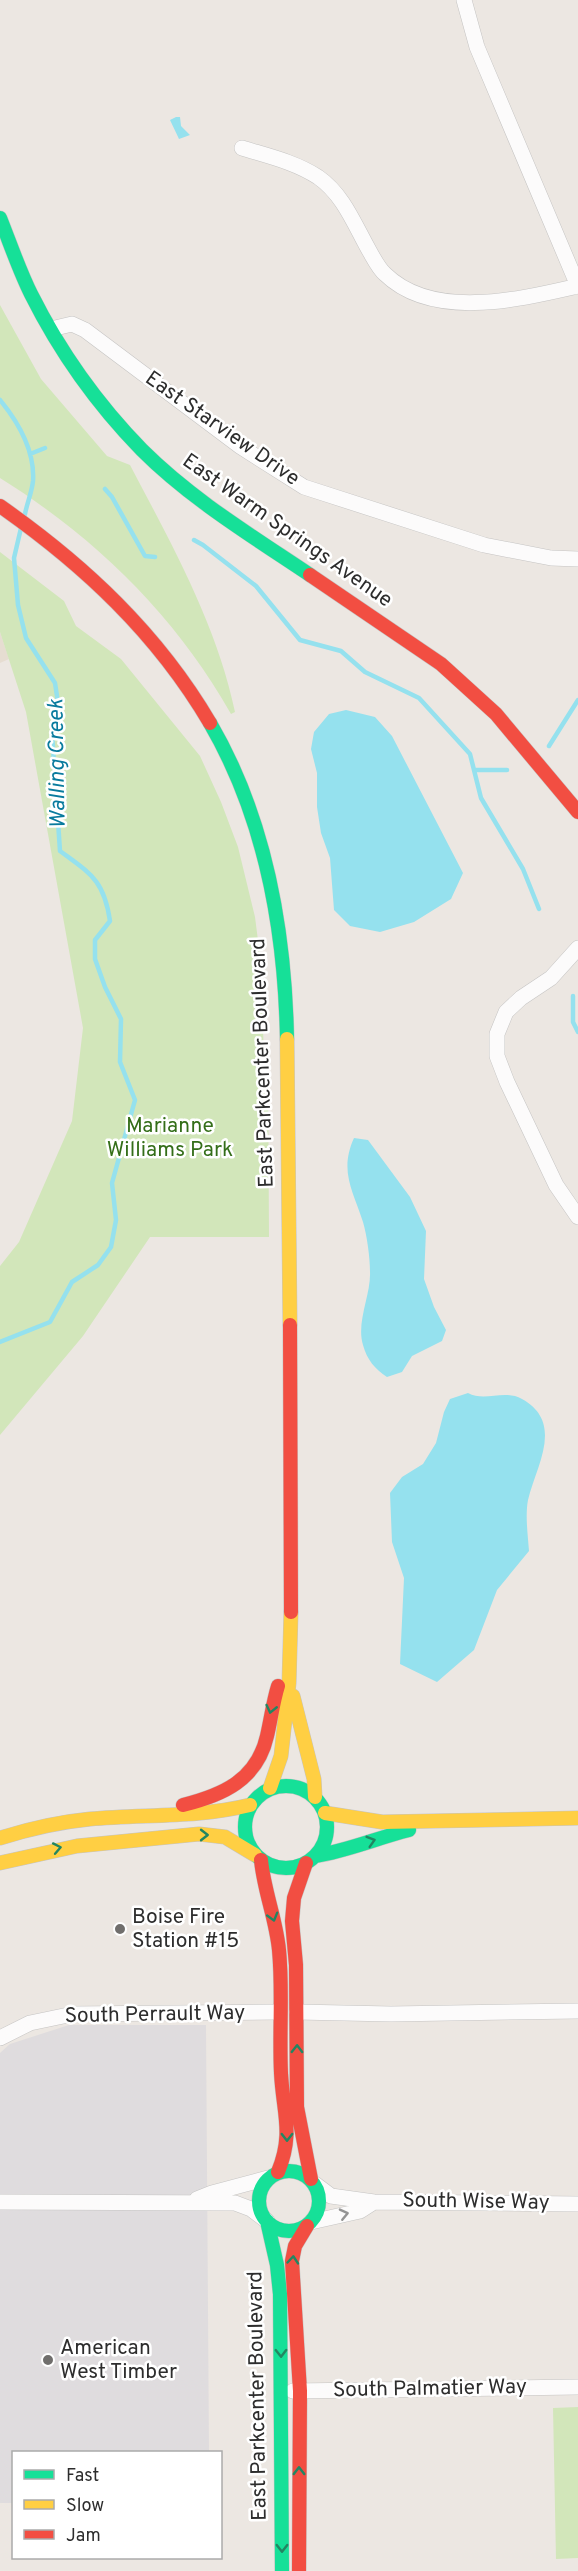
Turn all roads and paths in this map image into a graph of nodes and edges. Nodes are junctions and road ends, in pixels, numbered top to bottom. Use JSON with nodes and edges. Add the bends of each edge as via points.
{"nodes":[{"id":1,"x":464,"y":0,"type":"edge"},
{"id":2,"x":242,"y":148,"type":"dead end"},
{"id":3,"x":0,"y":218,"type":"edge"},
{"id":4,"x":578,"y":286,"type":"edge"},
{"id":5,"x":51,"y":329,"type":"junction"},
{"id":6,"x":0,"y":506,"type":"edge"},
{"id":7,"x":578,"y":559,"type":"edge"},
{"id":8,"x":578,"y":812,"type":"edge"},
{"id":9,"x":578,"y":948,"type":"edge"},
{"id":10,"x":578,"y":1217,"type":"edge"},
{"id":11,"x":289,"y":1654,"type":"junction"},
{"id":12,"x":289,"y":1683,"type":"junction"},
{"id":13,"x":270,"y":1788,"type":"junction"},
{"id":14,"x":315,"y":1797,"type":"junction"},
{"id":15,"x":250,"y":1805,"type":"junction"},
{"id":16,"x":325,"y":1813,"type":"junction"},
{"id":17,"x":133,"y":1817,"type":"junction"},
{"id":18,"x":578,"y":1818,"type":"edge"},
{"id":19,"x":439,"y":1821,"type":"junction"},
{"id":20,"x":0,"y":1838,"type":"edge"},
{"id":21,"x":258,"y":1857,"type":"junction"},
{"id":22,"x":311,"y":1859,"type":"junction"},
{"id":23,"x":0,"y":1863,"type":"edge"},
{"id":24,"x":578,"y":2011,"type":"edge"},
{"id":25,"x":278,"y":2012,"type":"junction"},
{"id":26,"x":297,"y":2012,"type":"junction"},
{"id":27,"x":0,"y":2038,"type":"edge"},
{"id":28,"x":273,"y":2175,"type":"junction"},
{"id":29,"x":313,"y":2182,"type":"junction"},
{"id":30,"x":0,"y":2202,"type":"edge"},
{"id":31,"x":190,"y":2202,"type":"junction"},
{"id":32,"x":374,"y":2202,"type":"junction"},
{"id":33,"x":578,"y":2204,"type":"edge"},
{"id":34,"x":267,"y":2221,"type":"junction"},
{"id":35,"x":309,"y":2224,"type":"junction"},
{"id":36,"x":578,"y":2387,"type":"edge"},
{"id":37,"x":281,"y":2391,"type":"junction"},
{"id":38,"x":300,"y":2391,"type":"junction"},
{"id":39,"x":282,"y":2571,"type":"edge"},
{"id":40,"x":299,"y":2571,"type":"edge"}],
"edges":[{"from":1,"to":4,"type":"street","via":[[477,47]]},
{"from":2,"to":4,"type":"street","via":[[292,164],[320,178],[355,221],[383,273],[399,286],[442,299],[482,304]]},
{"from":3,"to":5,"type":"street","name":"East Warm Springs Avenue","via":[[31,294]]},
{"from":5,"to":7,"type":"street","name":"East Starview Drive","via":[[72,324],[85,330],[241,447],[304,487],[484,545]]},
{"from":5,"to":8,"type":"street","name":"East Warm Springs Avenue","via":[[114,420],[163,470],[234,524],[441,664],[496,714]]},
{"from":6,"to":11,"type":"street","name":"East Parkcenter Boulevard","via":[[61,549],[150,634],[189,689],[239,780],[269,875],[280,926],[286,984],[292,1547]]},
{"from":9,"to":10,"type":"street","via":[[551,978],[506,1012],[497,1034],[497,1056],[507,1082],[556,1185]]},
{"from":11,"to":12,"type":"street","name":"East Parkcenter Boulevard"},
{"from":11,"to":17,"type":"street","one_way":true,"via":[[273,1702],[264,1749],[250,1772],[233,1788],[212,1798]]},
{"from":12,"to":13,"type":"street","name":"East Parkcenter Boulevard","via":[[281,1756]]},
{"from":12,"to":14,"type":"street","name":"East Parkcenter Boulevard","via":[[314,1779]]},
{"from":13,"to":14,"type":"street","via":[[294,1786]]},
{"from":13,"to":15,"type":"street"},
{"from":14,"to":16,"type":"street"},
{"from":15,"to":17,"type":"street","via":[[207,1815]]},
{"from":15,"to":21,"type":"street","via":[[244,1831]]},
{"from":16,"to":19,"type":"street","via":[[368,1822]]},
{"from":16,"to":22,"type":"street","via":[[326,1836]]},
{"from":17,"to":20,"type":"street","via":[[49,1825]]},
{"from":18,"to":19,"type":"street"},
{"from":22,"to":19,"type":"street","one_way":true},
{"from":21,"to":22,"type":"street","via":[[283,1868]]},
{"from":23,"to":21,"type":"street","one_way":true,"via":[[80,1844],[199,1834],[225,1837]]},
{"from":21,"to":25,"type":"street","one_way":true,"via":[[279,1951]]},
{"from":22,"to":26,"type":"street","via":[[294,1898]]},
{"from":24,"to":26,"type":"street"},
{"from":25,"to":27,"type":"street","name":"South Perrault Way","via":[[73,2014],[30,2023]]},
{"from":25,"to":28,"type":"street","one_way":true,"via":[[288,2137],[285,2155]]},
{"from":29,"to":26,"type":"street","one_way":true,"via":[[297,2107]]},
{"from":28,"to":29,"type":"street","via":[[294,2171]]},
{"from":28,"to":31,"type":"street"},
{"from":28,"to":34,"type":"street","via":[[259,2199]]},
{"from":29,"to":32,"type":"street","name":"South Wise Way","via":[[332,2196]]},
{"from":29,"to":35,"type":"street","via":[[320,2202]]},
{"from":30,"to":31,"type":"street"},
{"from":31,"to":34,"type":"street","via":[[235,2203],[251,2208]]},
{"from":32,"to":33,"type":"street","name":"South Wise Way"},
{"from":35,"to":32,"type":"street","name":"South Wise Way","one_way":true,"via":[[360,2211]]},
{"from":34,"to":35,"type":"street","via":[[285,2231]]},
{"from":34,"to":37,"type":"street","name":"East Parkcenter Boulevard","one_way":true,"via":[[279,2281]]},
{"from":38,"to":35,"type":"street","name":"East Parkcenter Boulevard","one_way":true,"via":[[292,2261],[295,2246]]},
{"from":36,"to":38,"type":"street","name":"South Palmatier Way"},
{"from":37,"to":38,"type":"street","name":"South Palmatier Way"},
{"from":37,"to":39,"type":"street","name":"East Parkcenter Boulevard","one_way":true},
{"from":40,"to":38,"type":"street","name":"East Parkcenter Boulevard","one_way":true}]}
